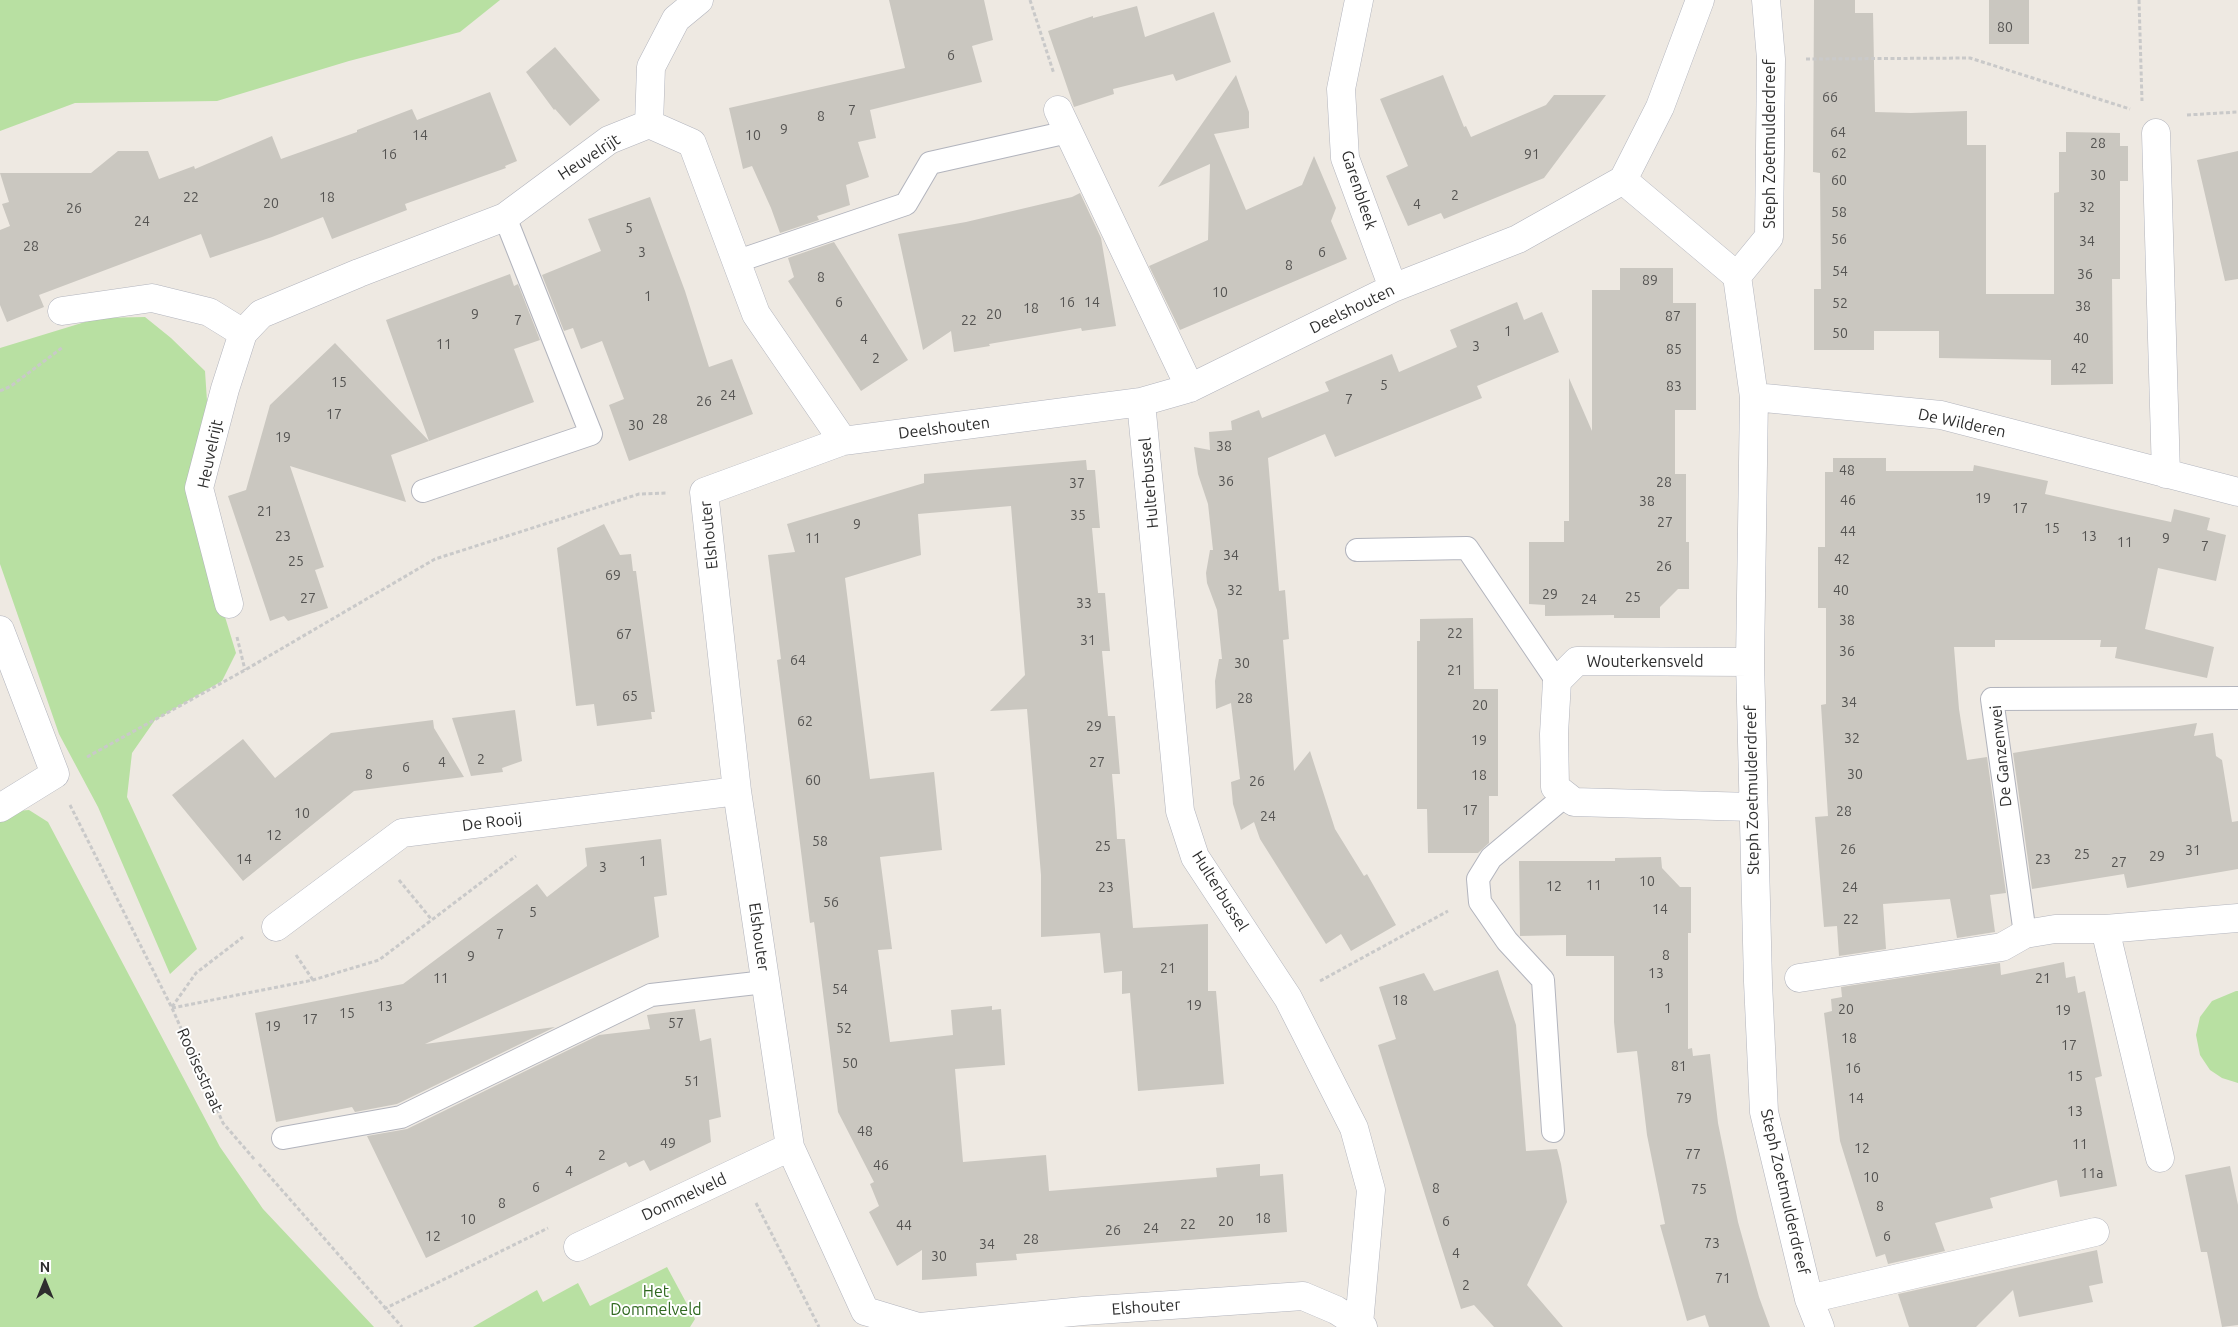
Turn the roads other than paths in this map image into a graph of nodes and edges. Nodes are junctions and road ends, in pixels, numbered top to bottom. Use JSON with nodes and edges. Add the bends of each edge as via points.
{"nodes":[{"id":1,"x":699,"y":0,"type":"edge"},
{"id":2,"x":1359,"y":0,"type":"edge"},
{"id":3,"x":1700,"y":0,"type":"edge"},
{"id":4,"x":1766,"y":0,"type":"edge"},
{"id":5,"x":1063,"y":121,"type":"joint"},
{"id":6,"x":649,"y":124,"type":"junction"},
{"id":7,"x":2156,"y":133,"type":"dead end"},
{"id":8,"x":1623,"y":180,"type":"junction"},
{"id":9,"x":505,"y":217,"type":"junction"},
{"id":10,"x":735,"y":262,"type":"junction"},
{"id":11,"x":1737,"y":276,"type":"junction"},
{"id":12,"x":1393,"y":288,"type":"junction"},
{"id":13,"x":62,"y":311,"type":"dead end"},
{"id":14,"x":243,"y":334,"type":"junction"},
{"id":15,"x":1190,"y":388,"type":"junction"},
{"id":16,"x":1754,"y":397,"type":"junction"},
{"id":17,"x":1141,"y":402,"type":"junction"},
{"id":18,"x":843,"y":441,"type":"junction"},
{"id":19,"x":2166,"y":474,"type":"junction"},
{"id":20,"x":423,"y":491,"type":"dead end"},
{"id":21,"x":704,"y":492,"type":"joint"},
{"id":22,"x":2238,"y":492,"type":"edge"},
{"id":23,"x":1357,"y":550,"type":"dead end"},
{"id":24,"x":229,"y":604,"type":"dead end"},
{"id":25,"x":0,"y":630,"type":"edge"},
{"id":26,"x":1750,"y":662,"type":"junction"},
{"id":27,"x":1557,"y":681,"type":"junction"},
{"id":28,"x":2238,"y":698,"type":"edge"},
{"id":29,"x":737,"y":791,"type":"junction"},
{"id":30,"x":1565,"y":796,"type":"junction"},
{"id":31,"x":1752,"y":807,"type":"junction"},
{"id":32,"x":0,"y":808,"type":"edge"},
{"id":33,"x":2238,"y":918,"type":"edge"},
{"id":34,"x":276,"y":928,"type":"road end"},
{"id":35,"x":2105,"y":929,"type":"junction"},
{"id":36,"x":2025,"y":934,"type":"junction"},
{"id":37,"x":1799,"y":978,"type":"dead end"},
{"id":38,"x":765,"y":982,"type":"junction"},
{"id":39,"x":1553,"y":1131,"type":"dead end"},
{"id":40,"x":282,"y":1138,"type":"dead end"},
{"id":41,"x":790,"y":1147,"type":"junction"},
{"id":42,"x":2160,"y":1158,"type":"dead end"},
{"id":43,"x":2095,"y":1232,"type":"dead end"},
{"id":44,"x":578,"y":1247,"type":"dead end"},
{"id":45,"x":1809,"y":1299,"type":"junction"},
{"id":46,"x":858,"y":1319,"type":"edge"},
{"id":47,"x":1084,"y":1319,"type":"edge"},
{"id":48,"x":1361,"y":1325,"type":"edge"},
{"id":49,"x":919,"y":1327,"type":"edge"},
{"id":50,"x":1820,"y":1327,"type":"edge"}],
"edges":[{"from":1,"to":6,"type":"street","via":[[676,19],[651,67]]},
{"from":2,"to":12,"type":"street","name":"Garenbleek","via":[[1341,89],[1346,158]]},
{"from":3,"to":8,"type":"street","via":[[1660,107]]},
{"from":4,"to":11,"type":"street","name":"Steph Zoetmulderdreef","via":[[1771,60],[1769,237]]},
{"from":5,"to":10,"type":"lane","via":[[930,163],[906,204]]},
{"from":5,"to":15,"type":"street"},
{"from":6,"to":9,"type":"street","name":"Heuvelrijt","via":[[610,140]]},
{"from":6,"to":10,"type":"street","via":[[692,143]]},
{"from":7,"to":19,"type":"street"},
{"from":8,"to":11,"type":"street"},
{"from":8,"to":12,"type":"street","name":"Deelshouten","via":[[1518,239]]},
{"from":9,"to":14,"type":"street","name":"Heuvelrijt","via":[[262,314]]},
{"from":9,"to":20,"type":"lane","via":[[591,434]]},
{"from":10,"to":18,"type":"street","via":[[756,314]]},
{"from":11,"to":16,"type":"street","name":"Steph Zoetmulderdreef"},
{"from":12,"to":15,"type":"street","name":"Deelshouten"},
{"from":13,"to":14,"type":"street","via":[[152,298],[209,312]]},
{"from":14,"to":24,"type":"street","name":"Heuvelrijt","via":[[224,389],[199,488]]},
{"from":15,"to":17,"type":"street","name":"Deelshouten"},
{"from":16,"to":19,"type":"street","name":"De Wilderen","via":[[1941,415]]},
{"from":16,"to":26,"type":"street","name":"Steph Zoetmulderdreef"},
{"from":17,"to":18,"type":"street","name":"Deelshouten"},
{"from":17,"to":48,"type":"street","name":"Hulterbussel","via":[[1180,811],[1195,857],[1288,998],[1354,1128],[1371,1190]]},
{"from":18,"to":21,"type":"street","name":"Deelshouten"},
{"from":19,"to":22,"type":"street","name":"De Wilderen"},
{"from":21,"to":29,"type":"street","name":"Elshouter"},
{"from":23,"to":27,"type":"lane","via":[[1468,548]]},
{"from":25,"to":32,"type":"street","via":[[55,774]]},
{"from":26,"to":27,"type":"street","name":"Wouterkensveld","via":[[1578,661]]},
{"from":26,"to":31,"type":"street","name":"Steph Zoetmulderdreef"},
{"from":27,"to":30,"type":"street","via":[[1555,787]]},
{"from":28,"to":36,"type":"lane","name":"De Ganzenwei","via":[[1992,699]]},
{"from":29,"to":34,"type":"street","name":"De Rooij","via":[[402,833]]},
{"from":29,"to":38,"type":"street","name":"Elshouter"},
{"from":30,"to":31,"type":"street","via":[[1574,802]]},
{"from":30,"to":39,"type":"lane","via":[[1491,858],[1478,879],[1480,902],[1507,940],[1543,980]]},
{"from":31,"to":45,"type":"street","name":"Steph Zoetmulderdreef","via":[[1764,1112]]},
{"from":33,"to":35,"type":"street"},
{"from":35,"to":36,"type":"street","via":[[2055,929]]},
{"from":35,"to":42,"type":"street"},
{"from":36,"to":37,"type":"street","via":[[2002,947]]},
{"from":38,"to":40,"type":"lane","via":[[651,996],[401,1117]]},
{"from":38,"to":41,"type":"street","name":"Elshouter"},
{"from":41,"to":44,"type":"street","name":"Dommelveld"},
{"from":41,"to":46,"type":"street","name":"Elshouter"},
{"from":43,"to":45,"type":"street"},
{"from":45,"to":50,"type":"street","name":"Steph Zoetmulderdreef"},
{"from":46,"to":49,"type":"street","name":"Elshouter"},
{"from":47,"to":48,"type":"street","name":"Elshouter","via":[[1303,1296]]},
{"from":47,"to":49,"type":"street","name":"Elshouter"}]}
